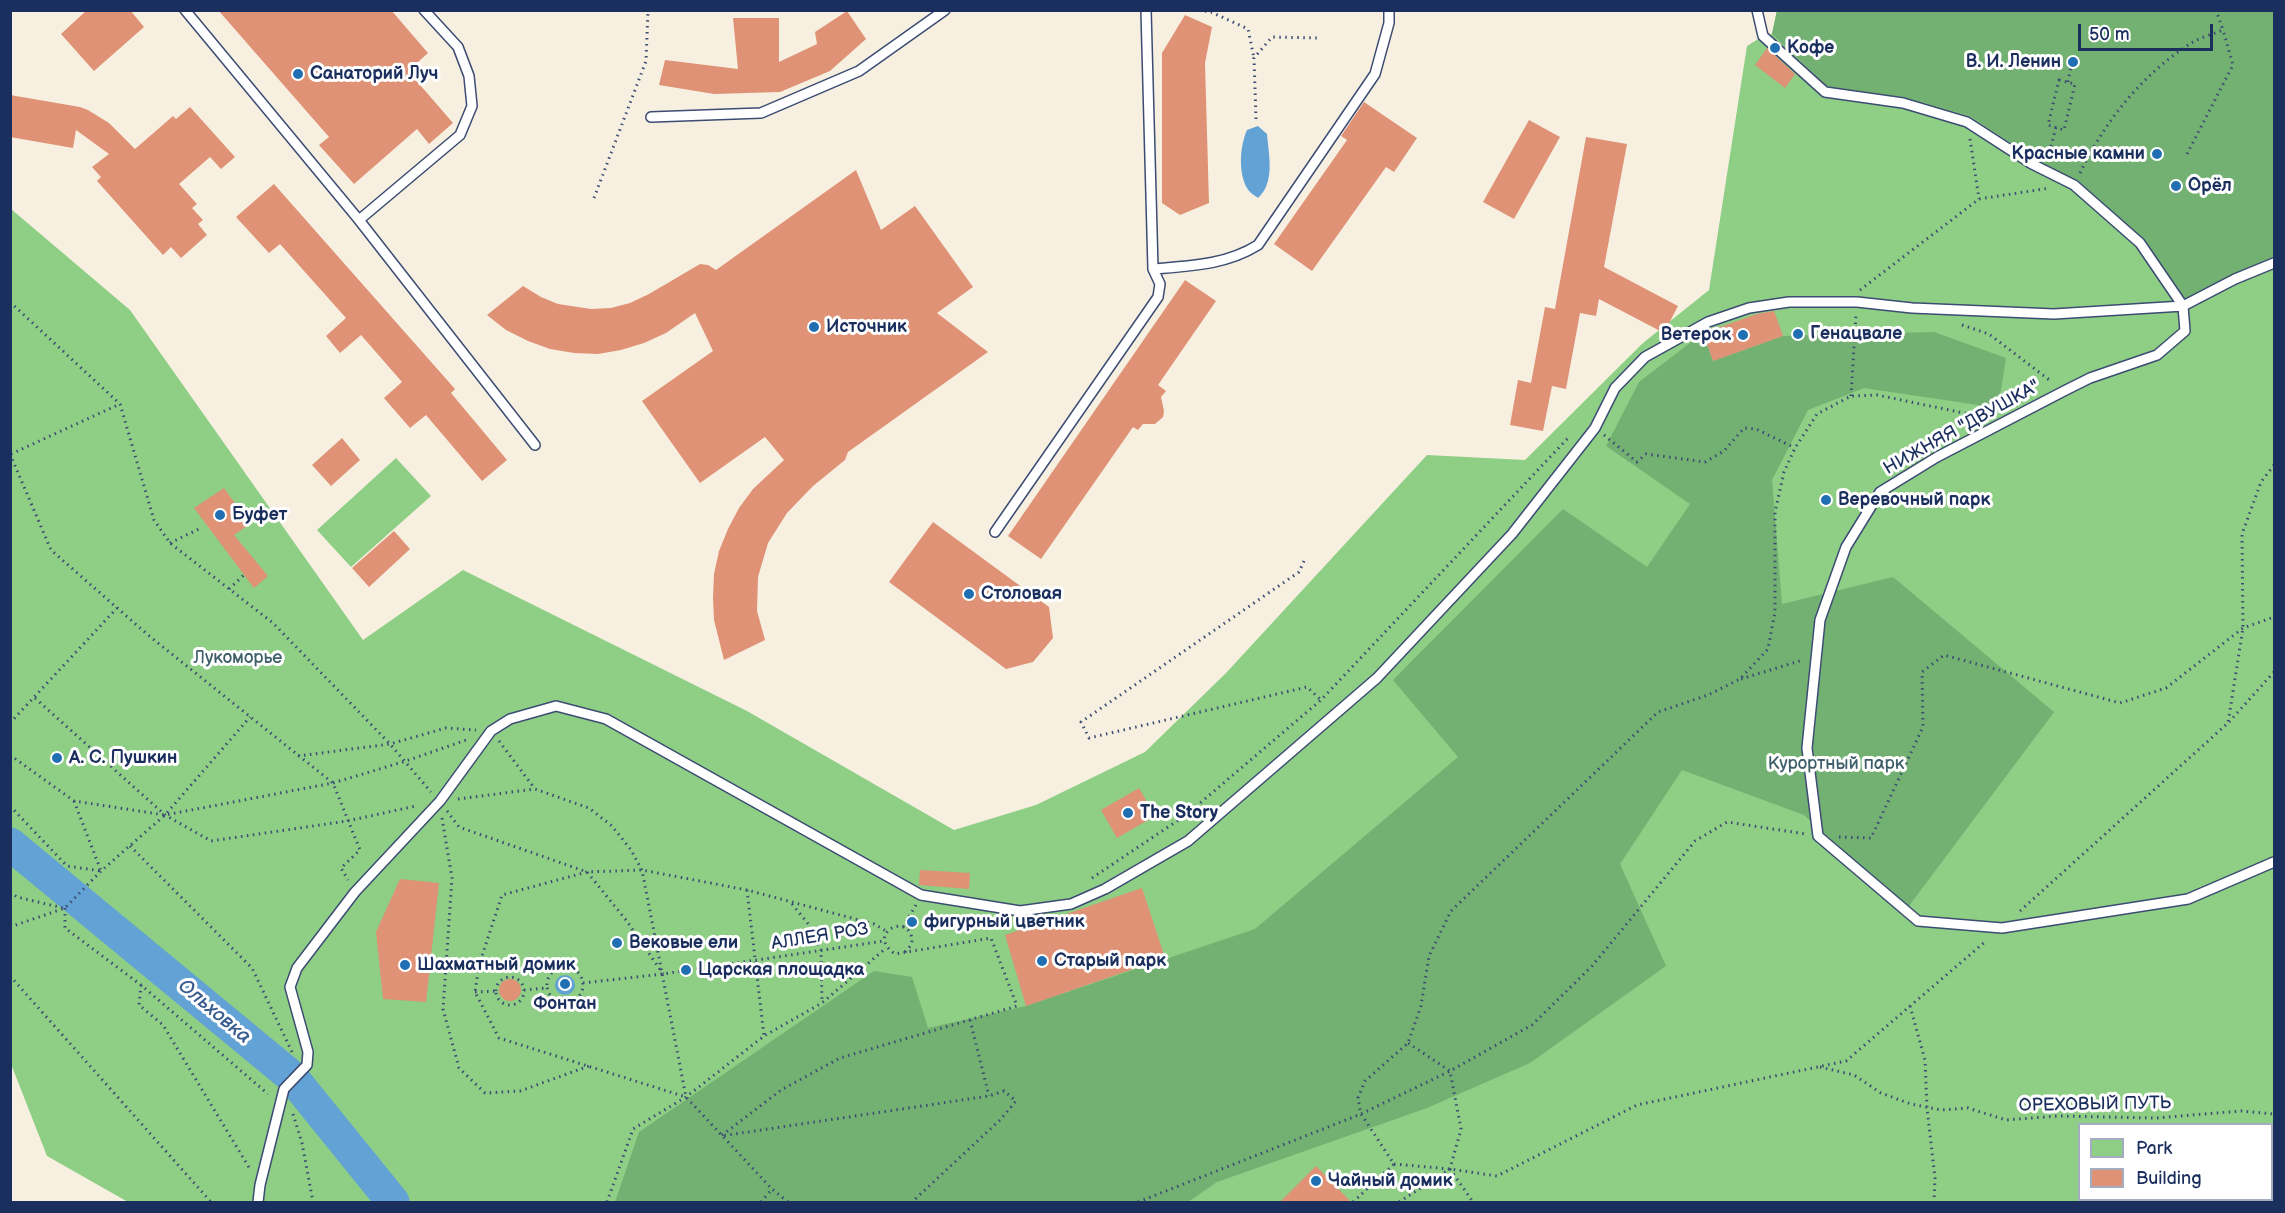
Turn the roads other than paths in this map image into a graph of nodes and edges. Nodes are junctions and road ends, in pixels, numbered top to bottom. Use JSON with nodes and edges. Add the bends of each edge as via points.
{"nodes":[{"id":1,"x":185,"y":10,"type":"edge"},
{"id":2,"x":424,"y":10,"type":"edge"},
{"id":3,"x":945,"y":10,"type":"edge"},
{"id":4,"x":1146,"y":10,"type":"edge"},
{"id":5,"x":1389,"y":10,"type":"edge"},
{"id":6,"x":1757,"y":10,"type":"edge"},
{"id":7,"x":651,"y":117,"type":"dead end"},
{"id":8,"x":359,"y":220,"type":"junction"},
{"id":9,"x":2274,"y":263,"type":"edge"},
{"id":10,"x":1153,"y":269,"type":"junction"},
{"id":11,"x":2183,"y":306,"type":"junction"},
{"id":12,"x":535,"y":445,"type":"dead end"},
{"id":13,"x":995,"y":532,"type":"dead end"},
{"id":14,"x":2274,"y":862,"type":"edge"},
{"id":15,"x":258,"y":1203,"type":"edge"}],
"edges":[{"from":1,"to":8,"type":"lane"},
{"from":2,"to":8,"type":"lane","via":[[458,47],[469,76],[472,106],[460,135]]},
{"from":3,"to":7,"type":"lane","via":[[859,71],[761,113]]},
{"from":4,"to":10,"type":"lane"},
{"from":5,"to":10,"type":"lane","via":[[1375,74],[1258,245],[1243,255],[1209,264]]},
{"from":6,"to":11,"type":"lane","via":[[1763,36],[1825,92],[1904,103],[1967,122],[2074,185],[2140,243]]},
{"from":8,"to":12,"type":"lane"},
{"from":9,"to":11,"type":"lane"},
{"from":10,"to":13,"type":"lane","via":[[1160,284],[1158,297]]},
{"from":11,"to":14,"type":"lane","name":"НИЖНЯЯ \"ДВУШКА\"","via":[[2185,331],[2157,355],[2090,378],[1937,457],[1880,492],[1846,547],[1820,621],[1807,748],[1818,836],[1918,921],[2002,928],[2188,899]]},
{"from":11,"to":15,"type":"lane","via":[[2054,314],[1857,302],[1789,302],[1749,308],[1708,322],[1645,357],[1615,388],[1595,428],[1512,534],[1377,678],[1188,841],[1071,904],[1020,911],[921,895],[606,719],[556,706],[510,719],[491,731],[440,801],[355,892],[297,968],[290,987],[308,1052],[307,1065],[284,1089]]}]}
